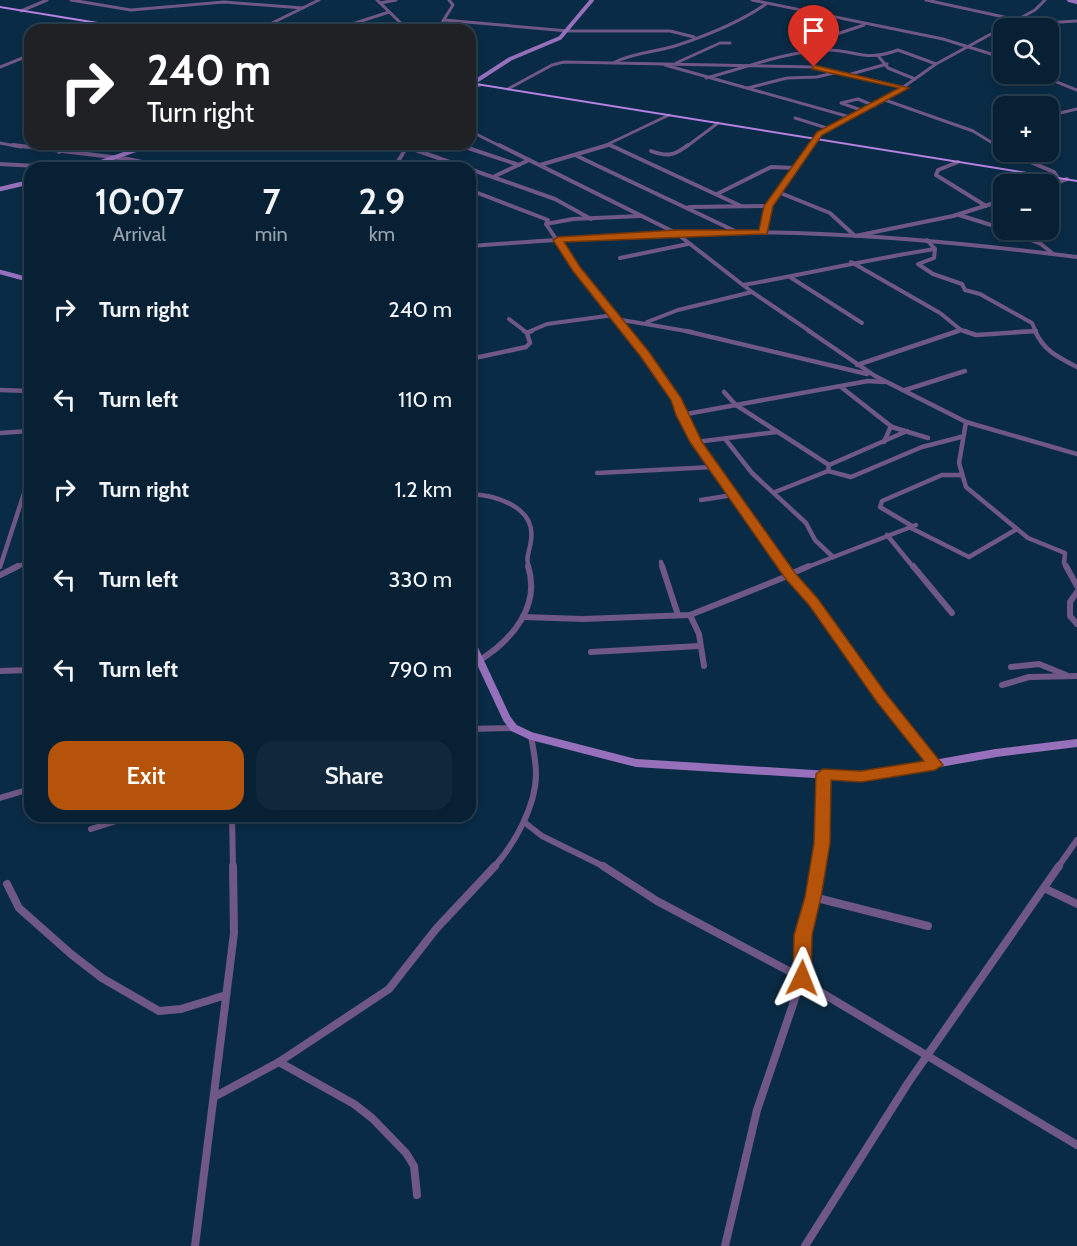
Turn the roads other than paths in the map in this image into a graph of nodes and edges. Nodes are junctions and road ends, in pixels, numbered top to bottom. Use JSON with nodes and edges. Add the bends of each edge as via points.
{"nodes":[{"id":1,"x":47,"y":0,"type":"edge"},
{"id":2,"x":71,"y":0,"type":"edge"},
{"id":3,"x":93,"y":0,"type":"edge"},
{"id":4,"x":319,"y":0,"type":"edge"},
{"id":5,"x":396,"y":0,"type":"edge"},
{"id":6,"x":449,"y":0,"type":"edge"},
{"id":7,"x":592,"y":0,"type":"edge"},
{"id":8,"x":752,"y":0,"type":"edge"},
{"id":9,"x":926,"y":0,"type":"edge"},
{"id":10,"x":943,"y":0,"type":"edge"},
{"id":11,"x":1045,"y":0,"type":"edge"},
{"id":12,"x":1069,"y":0,"type":"edge"},
{"id":13,"x":85,"y":2,"type":"junction"},
{"id":14,"x":379,"y":2,"type":"edge"},
{"id":15,"x":1077,"y":2,"type":"edge"},
{"id":16,"x":937,"y":3,"type":"junction"},
{"id":17,"x":766,"y":4,"type":"junction"},
{"id":18,"x":0,"y":7,"type":"edge"},
{"id":19,"x":303,"y":8,"type":"junction"},
{"id":20,"x":21,"y":11,"type":"junction"},
{"id":21,"x":388,"y":12,"type":"junction"},
{"id":22,"x":1008,"y":18,"type":"edge"},
{"id":23,"x":1021,"y":18,"type":"edge"},
{"id":24,"x":444,"y":20,"type":"junction"},
{"id":25,"x":1077,"y":21,"type":"edge"},
{"id":26,"x":1059,"y":22,"type":"edge"},
{"id":27,"x":105,"y":24,"type":"edge"},
{"id":28,"x":270,"y":24,"type":"edge"},
{"id":29,"x":352,"y":24,"type":"edge"},
{"id":30,"x":401,"y":24,"type":"edge"},
{"id":31,"x":444,"y":24,"type":"edge"},
{"id":32,"x":473,"y":24,"type":"edge"},
{"id":33,"x":476,"y":24,"type":"edge"},
{"id":34,"x":865,"y":24,"type":"junction"},
{"id":35,"x":568,"y":31,"type":"junction"},
{"id":36,"x":993,"y":33,"type":"edge"},
{"id":37,"x":837,"y":34,"type":"dead end"},
{"id":38,"x":694,"y":37,"type":"junction"},
{"id":39,"x":730,"y":43,"type":"dead end"},
{"id":40,"x":968,"y":45,"type":"junction"},
{"id":41,"x":993,"y":54,"type":"edge"},
{"id":42,"x":24,"y":57,"type":"edge"},
{"id":43,"x":879,"y":57,"type":"junction"},
{"id":44,"x":613,"y":63,"type":"junction"},
{"id":45,"x":675,"y":63,"type":"junction"},
{"id":46,"x":661,"y":64,"type":"junction"},
{"id":47,"x":748,"y":64,"type":"junction"},
{"id":48,"x":887,"y":64,"type":"junction"},
{"id":49,"x":936,"y":64,"type":"junction"},
{"id":50,"x":0,"y":67,"type":"edge"},
{"id":51,"x":840,"y":71,"type":"junction"},
{"id":52,"x":851,"y":74,"type":"junction"},
{"id":53,"x":706,"y":78,"type":"junction"},
{"id":54,"x":915,"y":79,"type":"junction"},
{"id":55,"x":476,"y":81,"type":"edge"},
{"id":56,"x":1059,"y":83,"type":"edge"},
{"id":57,"x":476,"y":85,"type":"edge"},
{"id":58,"x":906,"y":88,"type":"junction"},
{"id":59,"x":508,"y":89,"type":"junction"},
{"id":60,"x":746,"y":89,"type":"junction"},
{"id":61,"x":1077,"y":90,"type":"edge"},
{"id":62,"x":885,"y":100,"type":"junction"},
{"id":63,"x":875,"y":106,"type":"junction"},
{"id":64,"x":1077,"y":109,"type":"edge"},
{"id":65,"x":864,"y":111,"type":"junction"},
{"id":66,"x":1060,"y":113,"type":"dead end"},
{"id":67,"x":669,"y":115,"type":"junction"},
{"id":68,"x":850,"y":117,"type":"junction"},
{"id":69,"x":795,"y":118,"type":"dead end"},
{"id":70,"x":718,"y":123,"type":"junction"},
{"id":71,"x":830,"y":129,"type":"junction"},
{"id":72,"x":476,"y":134,"type":"edge"},
{"id":73,"x":816,"y":139,"type":"junction"},
{"id":74,"x":0,"y":143,"type":"edge"},
{"id":75,"x":993,"y":144,"type":"edge"},
{"id":76,"x":609,"y":145,"type":"junction"},
{"id":77,"x":24,"y":147,"type":"edge"},
{"id":78,"x":46,"y":150,"type":"edge"},
{"id":79,"x":62,"y":150,"type":"edge"},
{"id":80,"x":139,"y":150,"type":"edge"},
{"id":81,"x":420,"y":150,"type":"edge"},
{"id":82,"x":473,"y":150,"type":"edge"},
{"id":83,"x":59,"y":152,"type":"junction"},
{"id":84,"x":651,"y":152,"type":"dead end"},
{"id":85,"x":577,"y":156,"type":"junction"},
{"id":86,"x":118,"y":158,"type":"junction"},
{"id":87,"x":529,"y":160,"type":"junction"},
{"id":88,"x":104,"y":162,"type":"edge"},
{"id":89,"x":139,"y":162,"type":"edge"},
{"id":90,"x":454,"y":162,"type":"edge"},
{"id":91,"x":958,"y":162,"type":"junction"},
{"id":92,"x":1031,"y":162,"type":"edge"},
{"id":93,"x":0,"y":164,"type":"edge"},
{"id":94,"x":24,"y":165,"type":"edge"},
{"id":95,"x":519,"y":165,"type":"junction"},
{"id":96,"x":540,"y":165,"type":"junction"},
{"id":97,"x":796,"y":168,"type":"junction"},
{"id":98,"x":476,"y":169,"type":"edge"},
{"id":99,"x":1033,"y":174,"type":"edge"},
{"id":100,"x":1055,"y":174,"type":"edge"},
{"id":101,"x":495,"y":176,"type":"junction"},
{"id":102,"x":1059,"y":178,"type":"edge"},
{"id":103,"x":1067,"y":179,"type":"junction"},
{"id":104,"x":1077,"y":180,"type":"edge"},
{"id":105,"x":1059,"y":182,"type":"edge"},
{"id":106,"x":24,"y":183,"type":"edge"},
{"id":107,"x":0,"y":189,"type":"edge"},
{"id":108,"x":476,"y":192,"type":"edge"},
{"id":109,"x":778,"y":192,"type":"junction"},
{"id":110,"x":717,"y":194,"type":"junction"},
{"id":111,"x":993,"y":204,"type":"edge"},
{"id":112,"x":741,"y":206,"type":"junction"},
{"id":113,"x":768,"y":206,"type":"junction"},
{"id":114,"x":986,"y":206,"type":"junction"},
{"id":115,"x":685,"y":207,"type":"junction"},
{"id":116,"x":958,"y":214,"type":"junction"},
{"id":117,"x":641,"y":216,"type":"junction"},
{"id":118,"x":591,"y":219,"type":"junction"},
{"id":119,"x":546,"y":224,"type":"junction"},
{"id":120,"x":993,"y":225,"type":"edge"},
{"id":121,"x":738,"y":232,"type":"junction"},
{"id":122,"x":763,"y":232,"type":"junction"},
{"id":123,"x":676,"y":233,"type":"junction"},
{"id":124,"x":855,"y":236,"type":"junction"},
{"id":125,"x":558,"y":240,"type":"junction"},
{"id":126,"x":927,"y":240,"type":"junction"},
{"id":127,"x":1031,"y":240,"type":"edge"},
{"id":128,"x":688,"y":244,"type":"junction"},
{"id":129,"x":476,"y":246,"type":"edge"},
{"id":130,"x":935,"y":249,"type":"junction"},
{"id":131,"x":1053,"y":254,"type":"junction"},
{"id":132,"x":1077,"y":257,"type":"edge"},
{"id":133,"x":620,"y":258,"type":"dead end"},
{"id":134,"x":851,"y":262,"type":"junction"},
{"id":135,"x":0,"y":272,"type":"edge"},
{"id":136,"x":790,"y":277,"type":"junction"},
{"id":137,"x":24,"y":278,"type":"edge"},
{"id":138,"x":743,"y":285,"type":"junction"},
{"id":139,"x":752,"y":292,"type":"junction"},
{"id":140,"x":615,"y":317,"type":"junction"},
{"id":141,"x":509,"y":319,"type":"dead end"},
{"id":142,"x":646,"y":322,"type":"junction"},
{"id":143,"x":862,"y":323,"type":"dead end"},
{"id":144,"x":961,"y":330,"type":"junction"},
{"id":145,"x":1036,"y":332,"type":"junction"},
{"id":146,"x":526,"y":333,"type":"junction"},
{"id":147,"x":476,"y":358,"type":"edge"},
{"id":148,"x":857,"y":365,"type":"junction"},
{"id":149,"x":1077,"y":367,"type":"edge"},
{"id":150,"x":964,"y":371,"type":"dead end"},
{"id":151,"x":875,"y":376,"type":"junction"},
{"id":152,"x":886,"y":382,"type":"junction"},
{"id":153,"x":841,"y":387,"type":"junction"},
{"id":154,"x":0,"y":390,"type":"edge"},
{"id":155,"x":905,"y":390,"type":"junction"},
{"id":156,"x":24,"y":391,"type":"edge"},
{"id":157,"x":724,"y":392,"type":"dead end"},
{"id":158,"x":736,"y":405,"type":"junction"},
{"id":159,"x":681,"y":415,"type":"junction"},
{"id":160,"x":966,"y":422,"type":"junction"},
{"id":161,"x":891,"y":426,"type":"junction"},
{"id":162,"x":24,"y":431,"type":"edge"},
{"id":163,"x":907,"y":431,"type":"junction"},
{"id":164,"x":777,"y":432,"type":"junction"},
{"id":165,"x":0,"y":433,"type":"edge"},
{"id":166,"x":962,"y":437,"type":"junction"},
{"id":167,"x":928,"y":438,"type":"dead end"},
{"id":168,"x":726,"y":440,"type":"junction"},
{"id":169,"x":696,"y":442,"type":"junction"},
{"id":170,"x":884,"y":442,"type":"junction"},
{"id":171,"x":1077,"y":454,"type":"edge"},
{"id":172,"x":713,"y":467,"type":"junction"},
{"id":173,"x":828,"y":468,"type":"junction"},
{"id":174,"x":597,"y":474,"type":"dead end"},
{"id":175,"x":961,"y":476,"type":"junction"},
{"id":176,"x":775,"y":492,"type":"junction"},
{"id":177,"x":24,"y":493,"type":"edge"},
{"id":178,"x":476,"y":494,"type":"edge"},
{"id":179,"x":734,"y":495,"type":"junction"},
{"id":180,"x":702,"y":500,"type":"dead end"},
{"id":181,"x":912,"y":526,"type":"junction"},
{"id":182,"x":1017,"y":530,"type":"junction"},
{"id":183,"x":887,"y":535,"type":"junction"},
{"id":184,"x":833,"y":557,"type":"junction"},
{"id":185,"x":661,"y":562,"type":"dead end"},
{"id":186,"x":24,"y":564,"type":"edge"},
{"id":187,"x":0,"y":567,"type":"edge"},
{"id":188,"x":0,"y":575,"type":"edge"},
{"id":189,"x":790,"y":575,"type":"junction"},
{"id":190,"x":1077,"y":586,"type":"edge"},
{"id":191,"x":1077,"y":592,"type":"edge"},
{"id":192,"x":952,"y":613,"type":"dead end"},
{"id":193,"x":678,"y":615,"type":"junction"},
{"id":194,"x":690,"y":615,"type":"junction"},
{"id":195,"x":523,"y":616,"type":"junction"},
{"id":196,"x":1077,"y":624,"type":"edge"},
{"id":197,"x":699,"y":646,"type":"junction"},
{"id":198,"x":476,"y":652,"type":"edge"},
{"id":199,"x":591,"y":652,"type":"dead end"},
{"id":200,"x":480,"y":660,"type":"junction"},
{"id":201,"x":704,"y":666,"type":"dead end"},
{"id":202,"x":1011,"y":667,"type":"dead end"},
{"id":203,"x":24,"y":670,"type":"edge"},
{"id":204,"x":0,"y":671,"type":"edge"},
{"id":205,"x":1067,"y":676,"type":"junction"},
{"id":206,"x":1077,"y":676,"type":"edge"},
{"id":207,"x":1002,"y":684,"type":"dead end"},
{"id":208,"x":514,"y":728,"type":"junction"},
{"id":209,"x":476,"y":729,"type":"edge"},
{"id":210,"x":531,"y":736,"type":"junction"},
{"id":211,"x":1077,"y":743,"type":"edge"},
{"id":212,"x":935,"y":765,"type":"junction"},
{"id":213,"x":823,"y":774,"type":"junction"},
{"id":214,"x":24,"y":791,"type":"edge"},
{"id":215,"x":0,"y":798,"type":"edge"},
{"id":216,"x":113,"y":822,"type":"edge"},
{"id":217,"x":232,"y":822,"type":"edge"},
{"id":218,"x":524,"y":822,"type":"junction"},
{"id":219,"x":91,"y":829,"type":"dead end"},
{"id":220,"x":1077,"y":840,"type":"edge"},
{"id":221,"x":7,"y":885,"type":"dead end"},
{"id":222,"x":1046,"y":889,"type":"junction"},
{"id":223,"x":813,"y":897,"type":"junction"},
{"id":224,"x":1077,"y":904,"type":"edge"},
{"id":225,"x":928,"y":926,"type":"dead end"},
{"id":226,"x":802,"y":978,"type":"junction"},
{"id":227,"x":226,"y":995,"type":"junction"},
{"id":228,"x":928,"y":1056,"type":"junction"},
{"id":229,"x":279,"y":1062,"type":"junction"},
{"id":230,"x":214,"y":1097,"type":"junction"},
{"id":231,"x":1077,"y":1145,"type":"edge"},
{"id":232,"x":417,"y":1195,"type":"dead end"},
{"id":233,"x":195,"y":1246,"type":"edge"},
{"id":234,"x":725,"y":1246,"type":"edge"},
{"id":235,"x":804,"y":1246,"type":"edge"}],
"edges":[{"from":1,"to":20,"type":"street"},
{"from":2,"to":13,"type":"street"},
{"from":3,"to":13,"type":"street"},
{"from":4,"to":19,"type":"street"},
{"from":5,"to":14,"type":"street"},
{"from":6,"to":24,"type":"street","via":[[453,5]]},
{"from":7,"to":35,"type":"street"},
{"from":8,"to":17,"type":"street"},
{"from":9,"to":16,"type":"street"},
{"from":10,"to":16,"type":"street"},
{"from":11,"to":23,"type":"street"},
{"from":12,"to":15,"type":"street"},
{"from":13,"to":19,"type":"street","via":[[131,10],[224,2]]},
{"from":14,"to":21,"type":"street"},
{"from":16,"to":22,"type":"street"},
{"from":17,"to":34,"type":"street"},
{"from":17,"to":38,"type":"street","via":[[747,17]]},
{"from":18,"to":20,"type":"main road"},
{"from":19,"to":28,"type":"street"},
{"from":20,"to":27,"type":"main road"},
{"from":21,"to":29,"type":"street"},
{"from":21,"to":30,"type":"street"},
{"from":24,"to":31,"type":"street"},
{"from":24,"to":32,"type":"street"},
{"from":25,"to":26,"type":"street"},
{"from":33,"to":35,"type":"street"},
{"from":34,"to":37,"type":"street"},
{"from":34,"to":40,"type":"street"},
{"from":35,"to":38,"type":"street","via":[[661,31]]},
{"from":35,"to":55,"type":"street","via":[[551,43],[505,61]]},
{"from":36,"to":40,"type":"street"},
{"from":38,"to":44,"type":"street","via":[[665,50],[632,54]]},
{"from":39,"to":45,"type":"street","via":[[720,43]]},
{"from":40,"to":41,"type":"street"},
{"from":40,"to":49,"type":"street"},
{"from":42,"to":50,"type":"street"},
{"from":43,"to":47,"type":"street","via":[[826,50]]},
{"from":43,"to":48,"type":"street"},
{"from":43,"to":49,"type":"street","via":[[898,50]]},
{"from":44,"to":46,"type":"street"},
{"from":44,"to":59,"type":"street","via":[[558,63]]},
{"from":45,"to":46,"type":"street"},
{"from":45,"to":47,"type":"street"},
{"from":46,"to":53,"type":"street"},
{"from":47,"to":51,"type":"street"},
{"from":47,"to":53,"type":"street"},
{"from":48,"to":52,"type":"street"},
{"from":48,"to":54,"type":"street"},
{"from":49,"to":54,"type":"street"},
{"from":51,"to":52,"type":"street"},
{"from":51,"to":60,"type":"street","via":[[787,78]]},
{"from":52,"to":58,"type":"street"},
{"from":53,"to":60,"type":"street"},
{"from":54,"to":58,"type":"street"},
{"from":56,"to":61,"type":"street"},
{"from":57,"to":59,"type":"main road"},
{"from":58,"to":62,"type":"street"},
{"from":59,"to":67,"type":"main road"},
{"from":60,"to":68,"type":"street"},
{"from":62,"to":63,"type":"street"},
{"from":62,"to":75,"type":"street","via":[[973,131]]},
{"from":63,"to":65,"type":"street"},
{"from":63,"to":65,"type":"street","via":[[858,99],[841,103]]},
{"from":64,"to":66,"type":"street"},
{"from":65,"to":68,"type":"street"},
{"from":67,"to":70,"type":"main road"},
{"from":67,"to":76,"type":"street"},
{"from":68,"to":71,"type":"street"},
{"from":69,"to":71,"type":"street"},
{"from":70,"to":73,"type":"main road"},
{"from":70,"to":84,"type":"street","via":[[675,155]]},
{"from":71,"to":73,"type":"street"},
{"from":72,"to":87,"type":"street"},
{"from":73,"to":91,"type":"main road"},
{"from":73,"to":97,"type":"street"},
{"from":74,"to":77,"type":"street"},
{"from":76,"to":85,"type":"street"},
{"from":76,"to":110,"type":"street"},
{"from":78,"to":83,"type":"street"},
{"from":79,"to":83,"type":"street"},
{"from":80,"to":86,"type":"street"},
{"from":81,"to":90,"type":"street"},
{"from":82,"to":95,"type":"street"},
{"from":83,"to":86,"type":"street"},
{"from":85,"to":96,"type":"street"},
{"from":85,"to":115,"type":"street"},
{"from":86,"to":88,"type":"street"},
{"from":86,"to":89,"type":"street"},
{"from":87,"to":95,"type":"street"},
{"from":87,"to":96,"type":"street"},
{"from":91,"to":99,"type":"main road"},
{"from":91,"to":114,"type":"street","via":[[938,170],[936,175]]},
{"from":92,"to":100,"type":"street"},
{"from":93,"to":94,"type":"street"},
{"from":95,"to":101,"type":"street"},
{"from":96,"to":117,"type":"street"},
{"from":97,"to":109,"type":"street"},
{"from":97,"to":110,"type":"street","via":[[771,166]]},
{"from":98,"to":101,"type":"street"},
{"from":101,"to":118,"type":"street","via":[[555,199]]},
{"from":102,"to":103,"type":"main road"},
{"from":103,"to":104,"type":"main road"},
{"from":103,"to":105,"type":"street"},
{"from":106,"to":107,"type":"street"},
{"from":108,"to":119,"type":"street","via":[[537,214],[548,220]]},
{"from":109,"to":113,"type":"street"},
{"from":109,"to":124,"type":"street","via":[[827,210]]},
{"from":110,"to":112,"type":"street"},
{"from":111,"to":114,"type":"street"},
{"from":112,"to":113,"type":"street"},
{"from":112,"to":115,"type":"street"},
{"from":113,"to":122,"type":"street"},
{"from":114,"to":116,"type":"street"},
{"from":115,"to":121,"type":"street"},
{"from":116,"to":120,"type":"street"},
{"from":116,"to":124,"type":"street"},
{"from":117,"to":118,"type":"street"},
{"from":117,"to":123,"type":"street"},
{"from":118,"to":119,"type":"street"},
{"from":119,"to":125,"type":"street"},
{"from":121,"to":122,"type":"street"},
{"from":121,"to":123,"type":"street"},
{"from":122,"to":124,"type":"street"},
{"from":123,"to":125,"type":"street"},
{"from":123,"to":128,"type":"street"},
{"from":124,"to":126,"type":"street"},
{"from":125,"to":129,"type":"street"},
{"from":125,"to":140,"type":"street"},
{"from":126,"to":130,"type":"street"},
{"from":126,"to":131,"type":"street"},
{"from":127,"to":131,"type":"street"},
{"from":128,"to":133,"type":"street"},
{"from":128,"to":138,"type":"street"},
{"from":130,"to":134,"type":"street"},
{"from":130,"to":145,"type":"street","via":[[934,258],[918,264],[1032,323]]},
{"from":131,"to":132,"type":"street"},
{"from":134,"to":136,"type":"street"},
{"from":134,"to":144,"type":"street"},
{"from":135,"to":137,"type":"street"},
{"from":136,"to":138,"type":"street"},
{"from":136,"to":143,"type":"street"},
{"from":138,"to":139,"type":"street"},
{"from":139,"to":142,"type":"street"},
{"from":139,"to":148,"type":"street"},
{"from":140,"to":142,"type":"street"},
{"from":140,"to":146,"type":"street","via":[[547,324]]},
{"from":140,"to":159,"type":"street","via":[[677,400]]},
{"from":141,"to":146,"type":"street"},
{"from":142,"to":151,"type":"street"},
{"from":144,"to":145,"type":"street","via":[[976,335]]},
{"from":144,"to":148,"type":"street"},
{"from":145,"to":149,"type":"street","via":[[1050,353]]},
{"from":146,"to":147,"type":"street","via":[[530,343],[526,347]]},
{"from":148,"to":151,"type":"street"},
{"from":150,"to":155,"type":"street"},
{"from":151,"to":152,"type":"street"},
{"from":152,"to":153,"type":"street"},
{"from":152,"to":155,"type":"street"},
{"from":153,"to":158,"type":"street"},
{"from":153,"to":161,"type":"street"},
{"from":154,"to":156,"type":"street"},
{"from":155,"to":160,"type":"street"},
{"from":157,"to":158,"type":"street"},
{"from":158,"to":159,"type":"street"},
{"from":158,"to":164,"type":"street"},
{"from":159,"to":169,"type":"street"},
{"from":160,"to":166,"type":"street"},
{"from":160,"to":171,"type":"street"},
{"from":161,"to":163,"type":"street"},
{"from":161,"to":170,"type":"street"},
{"from":162,"to":165,"type":"street"},
{"from":163,"to":167,"type":"street"},
{"from":163,"to":170,"type":"street"},
{"from":164,"to":168,"type":"street"},
{"from":164,"to":173,"type":"street"},
{"from":166,"to":173,"type":"street","via":[[922,447],[851,477]]},
{"from":166,"to":175,"type":"street"},
{"from":168,"to":169,"type":"street"},
{"from":168,"to":176,"type":"street","via":[[752,473]]},
{"from":169,"to":172,"type":"street"},
{"from":170,"to":173,"type":"street"},
{"from":172,"to":174,"type":"street"},
{"from":172,"to":179,"type":"street"},
{"from":173,"to":176,"type":"street"},
{"from":175,"to":181,"type":"street","via":[[942,475],[882,501],[880,507]]},
{"from":175,"to":182,"type":"street","via":[[966,487]]},
{"from":176,"to":184,"type":"street"},
{"from":177,"to":187,"type":"street"},
{"from":178,"to":195,"type":"street","via":[[503,499],[520,510],[529,522],[533,544],[526,559],[533,588]]},
{"from":179,"to":180,"type":"street"},
{"from":179,"to":189,"type":"street"},
{"from":181,"to":182,"type":"street","via":[[969,557]]},
{"from":181,"to":183,"type":"street"},
{"from":182,"to":190,"type":"street","via":[[1065,553],[1064,563]]},
{"from":183,"to":184,"type":"street"},
{"from":183,"to":192,"type":"street"},
{"from":184,"to":189,"type":"street"},
{"from":185,"to":193,"type":"street"},
{"from":186,"to":188,"type":"street"},
{"from":189,"to":194,"type":"street"},
{"from":189,"to":212,"type":"street"},
{"from":191,"to":196,"type":"street","via":[[1070,602],[1070,616]]},
{"from":193,"to":194,"type":"street"},
{"from":193,"to":195,"type":"street","via":[[583,619]]},
{"from":194,"to":197,"type":"street","via":[[700,630]]},
{"from":195,"to":200,"type":"street","via":[[494,653]]},
{"from":197,"to":199,"type":"street"},
{"from":197,"to":201,"type":"street"},
{"from":198,"to":200,"type":"street"},
{"from":200,"to":208,"type":"street"},
{"from":202,"to":205,"type":"street","via":[[1035,662]]},
{"from":203,"to":204,"type":"street"},
{"from":205,"to":206,"type":"street"},
{"from":205,"to":207,"type":"street","via":[[1029,677]]},
{"from":208,"to":209,"type":"street"},
{"from":208,"to":210,"type":"street"},
{"from":210,"to":213,"type":"street","via":[[636,762]]},
{"from":210,"to":218,"type":"street","via":[[536,775]]},
{"from":211,"to":212,"type":"street"},
{"from":212,"to":213,"type":"street","via":[[861,777]]},
{"from":213,"to":223,"type":"street","via":[[822,843]]},
{"from":214,"to":215,"type":"street"},
{"from":216,"to":219,"type":"street"},
{"from":217,"to":227,"type":"street","via":[[234,933]]},
{"from":218,"to":226,"type":"street","via":[[719,936]]},
{"from":218,"to":229,"type":"street","via":[[502,858],[436,929],[389,989]]},
{"from":220,"to":222,"type":"street"},
{"from":221,"to":227,"type":"street","via":[[19,908],[71,954],[102,978],[159,1011],[181,1009]]},
{"from":222,"to":224,"type":"street"},
{"from":222,"to":228,"type":"street"},
{"from":223,"to":225,"type":"street"},
{"from":223,"to":226,"type":"street","via":[[803,935]]},
{"from":226,"to":228,"type":"street"},
{"from":226,"to":234,"type":"street","via":[[777,1043],[742,1166]]},
{"from":227,"to":230,"type":"street"},
{"from":228,"to":231,"type":"street"},
{"from":228,"to":235,"type":"street"},
{"from":229,"to":230,"type":"street"},
{"from":229,"to":232,"type":"street","via":[[372,1118],[414,1166]]},
{"from":230,"to":233,"type":"street"}]}
